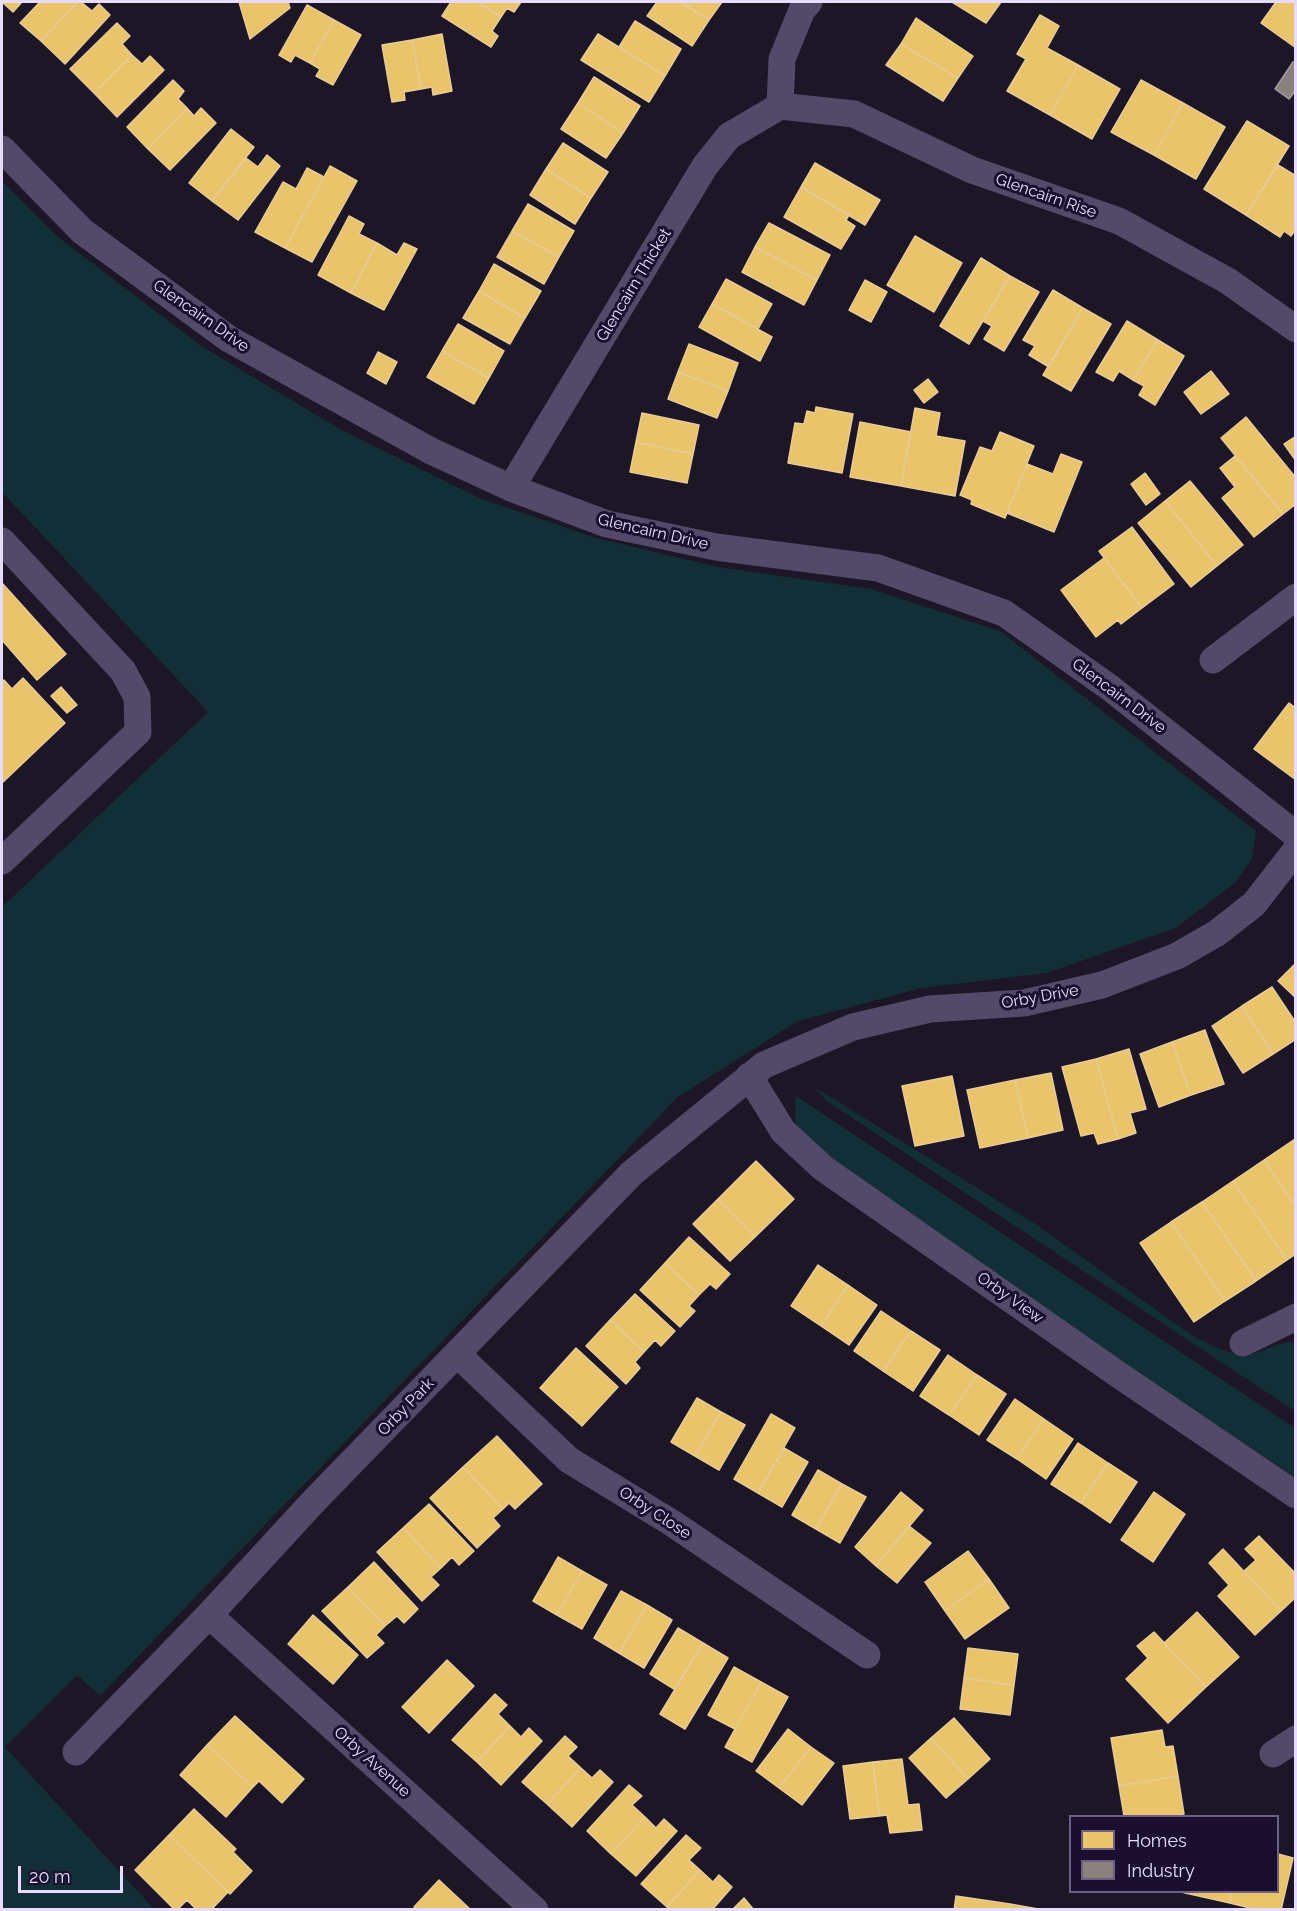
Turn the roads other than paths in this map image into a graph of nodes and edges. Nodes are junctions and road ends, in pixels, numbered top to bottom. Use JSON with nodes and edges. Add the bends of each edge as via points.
{"nodes":[{"id":1,"x":809,"y":2,"type":"edge"},
{"id":2,"x":780,"y":106,"type":"junction"},
{"id":3,"x":2,"y":150,"type":"edge"},
{"id":4,"x":1296,"y":329,"type":"edge"},
{"id":5,"x":512,"y":488,"type":"junction"},
{"id":6,"x":2,"y":541,"type":"edge"},
{"id":7,"x":1296,"y":597,"type":"edge"},
{"id":8,"x":1213,"y":660,"type":"dead end"},
{"id":9,"x":1296,"y":835,"type":"edge"},
{"id":10,"x":1296,"y":850,"type":"edge"},
{"id":11,"x":2,"y":861,"type":"edge"},
{"id":12,"x":749,"y":1076,"type":"junction"},
{"id":13,"x":1296,"y":1317,"type":"edge"},
{"id":14,"x":1243,"y":1343,"type":"dead end"},
{"id":15,"x":457,"y":1354,"type":"junction"},
{"id":16,"x":1296,"y":1495,"type":"edge"},
{"id":17,"x":209,"y":1614,"type":"junction"},
{"id":18,"x":867,"y":1655,"type":"dead end"},
{"id":19,"x":1296,"y":1739,"type":"edge"},
{"id":20,"x":76,"y":1752,"type":"dead end"},
{"id":21,"x":1273,"y":1754,"type":"dead end"},
{"id":22,"x":536,"y":1910,"type":"edge"}],
"edges":[{"from":1,"to":2,"type":"street","via":[[802,10],[783,59]]},
{"from":2,"to":4,"type":"street","name":"Glencairn Rise","via":[[854,114],[972,170],[1119,221],[1228,281]]},
{"from":2,"to":5,"type":"street","name":"Glencairn Thicket","via":[[729,136],[705,166]]},
{"from":3,"to":5,"type":"street","name":"Glencairn Drive","via":[[82,231],[229,339],[431,450]]},
{"from":5,"to":9,"type":"street","name":"Glencairn Drive","via":[[607,524],[716,547],[878,568],[1004,613],[1109,687]]},
{"from":6,"to":11,"type":"street","via":[[123,671],[137,697],[138,714],[138,732]]},
{"from":7,"to":8,"type":"street"},
{"from":10,"to":12,"type":"street","name":"Orby Drive","via":[[1254,904],[1217,933],[1177,956],[1102,985],[1024,1003],[930,1010],[853,1027],[764,1065]]},
{"from":12,"to":15,"type":"street","name":"Orby Park","via":[[632,1173]]},
{"from":12,"to":16,"type":"street","name":"Orby View","via":[[783,1131],[823,1167]]},
{"from":13,"to":14,"type":"street"},
{"from":15,"to":17,"type":"street","name":"Orby Park"},
{"from":15,"to":18,"type":"street","name":"Orby Close","via":[[570,1460],[672,1523]]},
{"from":17,"to":20,"type":"street","name":"Orby Park"},
{"from":17,"to":22,"type":"street","name":"Orby Avenue"},
{"from":19,"to":21,"type":"street"}]}
